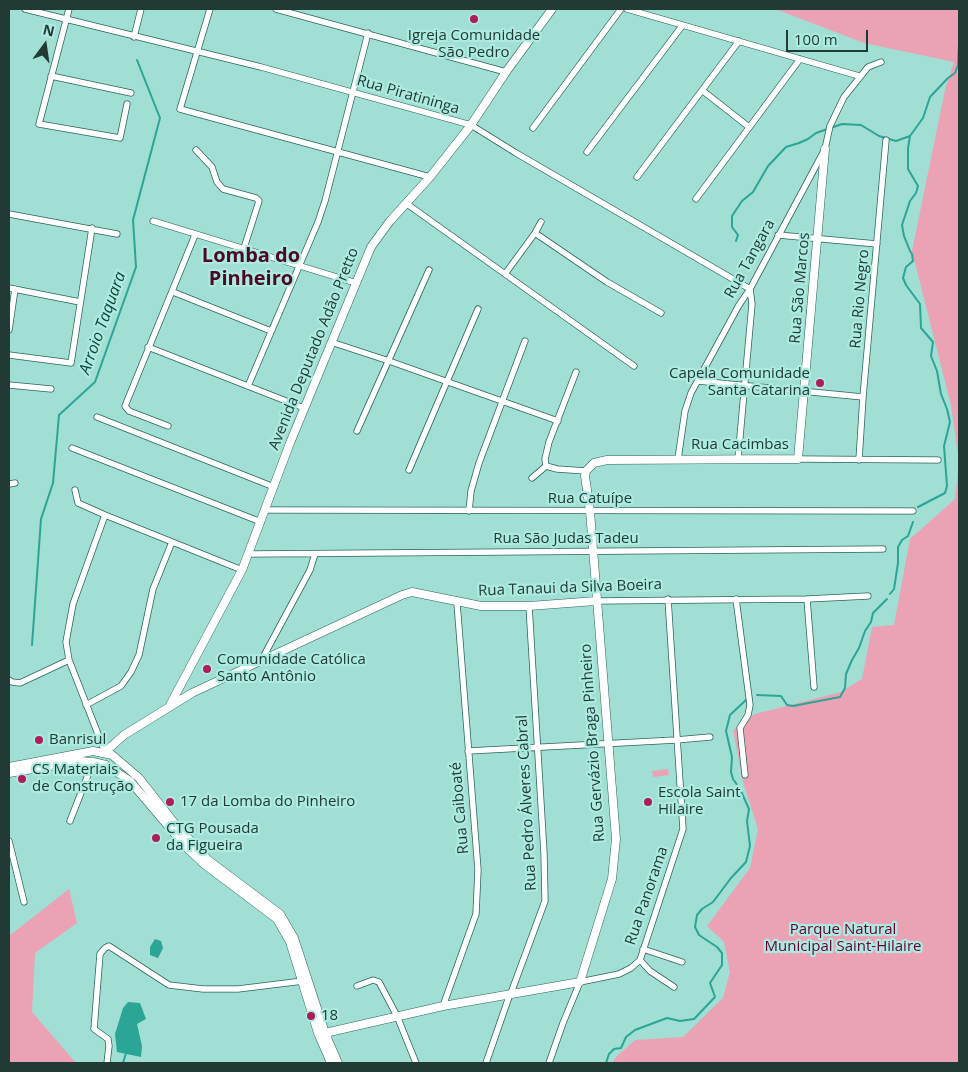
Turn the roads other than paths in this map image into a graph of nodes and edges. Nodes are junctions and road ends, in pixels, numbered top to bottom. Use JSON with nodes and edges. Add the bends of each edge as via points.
{"nodes":[{"id":1,"x":25,"y":9,"type":"edge"},
{"id":2,"x":69,"y":9,"type":"edge"},
{"id":3,"x":141,"y":9,"type":"edge"},
{"id":4,"x":210,"y":9,"type":"edge"},
{"id":5,"x":276,"y":9,"type":"edge"},
{"id":6,"x":552,"y":9,"type":"edge"},
{"id":7,"x":621,"y":9,"type":"edge"},
{"id":8,"x":627,"y":9,"type":"edge"},
{"id":9,"x":66,"y":20,"type":"junction"},
{"id":10,"x":682,"y":26,"type":"junction"},
{"id":11,"x":368,"y":33,"type":"junction"},
{"id":12,"x":134,"y":37,"type":"junction"},
{"id":13,"x":739,"y":41,"type":"junction"},
{"id":14,"x":198,"y":52,"type":"junction"},
{"id":15,"x":800,"y":59,"type":"junction"},
{"id":16,"x":881,"y":62,"type":"dead end"},
{"id":17,"x":506,"y":72,"type":"junction"},
{"id":18,"x":52,"y":76,"type":"junction"},
{"id":19,"x":859,"y":76,"type":"junction"},
{"id":20,"x":703,"y":91,"type":"junction"},
{"id":21,"x":353,"y":92,"type":"junction"},
{"id":22,"x":131,"y":93,"type":"dead end"},
{"id":23,"x":126,"y":104,"type":"dead end"},
{"id":24,"x":471,"y":125,"type":"junction"},
{"id":25,"x":749,"y":127,"type":"junction"},
{"id":26,"x":533,"y":128,"type":"dead end"},
{"id":27,"x":886,"y":140,"type":"dead end"},
{"id":28,"x":825,"y":149,"type":"junction"},
{"id":29,"x":196,"y":150,"type":"dead end"},
{"id":30,"x":337,"y":152,"type":"junction"},
{"id":31,"x":587,"y":152,"type":"dead end"},
{"id":32,"x":430,"y":177,"type":"junction"},
{"id":33,"x":637,"y":177,"type":"dead end"},
{"id":34,"x":696,"y":200,"type":"dead end"},
{"id":35,"x":406,"y":204,"type":"junction"},
{"id":36,"x":9,"y":214,"type":"edge"},
{"id":37,"x":153,"y":221,"type":"dead end"},
{"id":38,"x":541,"y":222,"type":"dead end"},
{"id":39,"x":92,"y":228,"type":"junction"},
{"id":40,"x":535,"y":233,"type":"junction"},
{"id":41,"x":117,"y":234,"type":"dead end"},
{"id":42,"x":195,"y":235,"type":"junction"},
{"id":43,"x":778,"y":235,"type":"junction"},
{"id":44,"x":818,"y":239,"type":"junction"},
{"id":45,"x":877,"y":244,"type":"junction"},
{"id":46,"x":244,"y":248,"type":"junction"},
{"id":47,"x":300,"y":266,"type":"junction"},
{"id":48,"x":428,"y":270,"type":"dead end"},
{"id":49,"x":505,"y":274,"type":"junction"},
{"id":50,"x":356,"y":283,"type":"junction"},
{"id":51,"x":12,"y":289,"type":"edge"},
{"id":52,"x":750,"y":289,"type":"junction"},
{"id":53,"x":173,"y":292,"type":"junction"},
{"id":54,"x":80,"y":302,"type":"junction"},
{"id":55,"x":478,"y":309,"type":"dead end"},
{"id":56,"x":661,"y":313,"type":"dead end"},
{"id":57,"x":9,"y":330,"type":"edge"},
{"id":58,"x":272,"y":331,"type":"junction"},
{"id":59,"x":525,"y":341,"type":"dead end"},
{"id":60,"x":331,"y":342,"type":"junction"},
{"id":61,"x":148,"y":347,"type":"junction"},
{"id":62,"x":9,"y":355,"type":"edge"},
{"id":63,"x":390,"y":361,"type":"junction"},
{"id":64,"x":634,"y":366,"type":"dead end"},
{"id":65,"x":576,"y":372,"type":"dead end"},
{"id":66,"x":698,"y":381,"type":"junction"},
{"id":67,"x":446,"y":382,"type":"junction"},
{"id":68,"x":9,"y":384,"type":"edge"},
{"id":69,"x":248,"y":386,"type":"junction"},
{"id":70,"x":745,"y":386,"type":"junction"},
{"id":71,"x":51,"y":389,"type":"dead end"},
{"id":72,"x":805,"y":391,"type":"junction"},
{"id":73,"x":863,"y":397,"type":"junction"},
{"id":74,"x":502,"y":402,"type":"junction"},
{"id":75,"x":304,"y":408,"type":"junction"},
{"id":76,"x":97,"y":417,"type":"dead end"},
{"id":77,"x":558,"y":421,"type":"junction"},
{"id":78,"x":168,"y":426,"type":"dead end"},
{"id":79,"x":357,"y":431,"type":"dead end"},
{"id":80,"x":72,"y":448,"type":"dead end"},
{"id":81,"x":678,"y":459,"type":"junction"},
{"id":82,"x":738,"y":459,"type":"junction"},
{"id":83,"x":798,"y":459,"type":"junction"},
{"id":84,"x":859,"y":460,"type":"junction"},
{"id":85,"x":938,"y":460,"type":"dead end"},
{"id":86,"x":546,"y":466,"type":"junction"},
{"id":87,"x":409,"y":470,"type":"dead end"},
{"id":88,"x":586,"y":471,"type":"junction"},
{"id":89,"x":532,"y":478,"type":"dead end"},
{"id":90,"x":274,"y":488,"type":"junction"},
{"id":91,"x":75,"y":490,"type":"dead end"},
{"id":92,"x":266,"y":510,"type":"junction"},
{"id":93,"x":913,"y":510,"type":"dead end"},
{"id":94,"x":469,"y":511,"type":"junction"},
{"id":95,"x":590,"y":511,"type":"junction"},
{"id":96,"x":105,"y":515,"type":"junction"},
{"id":97,"x":261,"y":522,"type":"junction"},
{"id":98,"x":172,"y":542,"type":"junction"},
{"id":99,"x":883,"y":549,"type":"dead end"},
{"id":100,"x":593,"y":552,"type":"junction"},
{"id":101,"x":249,"y":554,"type":"junction"},
{"id":102,"x":315,"y":554,"type":"junction"},
{"id":103,"x":242,"y":570,"type":"junction"},
{"id":104,"x":868,"y":596,"type":"dead end"},
{"id":105,"x":668,"y":599,"type":"junction"},
{"id":106,"x":736,"y":599,"type":"junction"},
{"id":107,"x":807,"y":599,"type":"junction"},
{"id":108,"x":596,"y":601,"type":"junction"},
{"id":109,"x":458,"y":603,"type":"junction"},
{"id":110,"x":529,"y":606,"type":"junction"},
{"id":111,"x":69,"y":660,"type":"junction"},
{"id":112,"x":261,"y":661,"type":"junction"},
{"id":113,"x":9,"y":680,"type":"edge"},
{"id":114,"x":814,"y":688,"type":"dead end"},
{"id":115,"x":86,"y":704,"type":"junction"},
{"id":116,"x":170,"y":705,"type":"junction"},
{"id":117,"x":710,"y":737,"type":"dead end"},
{"id":118,"x":676,"y":740,"type":"junction"},
{"id":119,"x":608,"y":744,"type":"junction"},
{"id":120,"x":538,"y":748,"type":"junction"},
{"id":121,"x":93,"y":751,"type":"junction"},
{"id":122,"x":468,"y":751,"type":"junction"},
{"id":123,"x":108,"y":754,"type":"junction"},
{"id":124,"x":93,"y":762,"type":"junction"},
{"id":125,"x":106,"y":765,"type":"junction"},
{"id":126,"x":9,"y":767,"type":"edge"},
{"id":127,"x":9,"y":773,"type":"edge"},
{"id":128,"x":745,"y":775,"type":"dead end"},
{"id":129,"x":70,"y":821,"type":"dead end"},
{"id":130,"x":9,"y":841,"type":"edge"},
{"id":131,"x":24,"y":902,"type":"dead end"},
{"id":132,"x":643,"y":949,"type":"junction"},
{"id":133,"x":640,"y":960,"type":"junction"},
{"id":134,"x":682,"y":962,"type":"dead end"},
{"id":135,"x":303,"y":981,"type":"junction"},
{"id":136,"x":580,"y":982,"type":"junction"},
{"id":137,"x":357,"y":986,"type":"dead end"},
{"id":138,"x":674,"y":987,"type":"dead end"},
{"id":139,"x":511,"y":994,"type":"junction"},
{"id":140,"x":443,"y":1006,"type":"junction"},
{"id":141,"x":397,"y":1016,"type":"junction"},
{"id":142,"x":322,"y":1033,"type":"junction"},
{"id":143,"x":107,"y":1063,"type":"edge"},
{"id":144,"x":331,"y":1063,"type":"edge"},
{"id":145,"x":338,"y":1063,"type":"edge"},
{"id":146,"x":416,"y":1063,"type":"edge"},
{"id":147,"x":486,"y":1063,"type":"edge"},
{"id":148,"x":549,"y":1063,"type":"edge"}],
"edges":[{"from":1,"to":9,"type":"street","name":"Rua Piratininga"},
{"from":2,"to":9,"type":"street"},
{"from":3,"to":12,"type":"street"},
{"from":4,"to":14,"type":"street"},
{"from":5,"to":11,"type":"street"},
{"from":6,"to":17,"type":"street","name":"Avenida Deputado Adão Pretto"},
{"from":7,"to":26,"type":"street"},
{"from":8,"to":10,"type":"street"},
{"from":9,"to":12,"type":"street","name":"Rua Piratininga"},
{"from":9,"to":18,"type":"street"},
{"from":10,"to":13,"type":"street"},
{"from":10,"to":31,"type":"street"},
{"from":11,"to":17,"type":"street"},
{"from":11,"to":21,"type":"street"},
{"from":12,"to":14,"type":"street","name":"Rua Piratininga"},
{"from":13,"to":15,"type":"street"},
{"from":13,"to":20,"type":"street"},
{"from":14,"to":21,"type":"street","name":"Rua Piratininga"},
{"from":14,"to":30,"type":"street","via":[[180,109]]},
{"from":15,"to":19,"type":"street"},
{"from":15,"to":25,"type":"street"},
{"from":16,"to":19,"type":"street","via":[[868,67]]},
{"from":17,"to":24,"type":"street","name":"Avenida Deputado Adão Pretto"},
{"from":18,"to":22,"type":"street"},
{"from":18,"to":23,"type":"street","via":[[39,122],[41,125],[120,138]]},
{"from":19,"to":28,"type":"street","name":"Rua Tangara","via":[[830,126]]},
{"from":20,"to":25,"type":"street"},
{"from":20,"to":33,"type":"street"},
{"from":21,"to":24,"type":"street","name":"Rua Piratininga"},
{"from":21,"to":30,"type":"street"},
{"from":24,"to":32,"type":"street","name":"Avenida Deputado Adão Pretto"},
{"from":24,"to":52,"type":"street","name":"Rua Piratininga"},
{"from":25,"to":34,"type":"street"},
{"from":27,"to":45,"type":"street","name":"Rua Rio Negro"},
{"from":28,"to":43,"type":"street","name":"Rua Tangara"},
{"from":28,"to":44,"type":"street","name":"Rua São Marcos"},
{"from":29,"to":46,"type":"street","via":[[212,167],[222,189],[259,201]]},
{"from":30,"to":32,"type":"street"},
{"from":30,"to":47,"type":"street","via":[[322,208]]},
{"from":32,"to":35,"type":"street","name":"Avenida Deputado Adão Pretto"},
{"from":35,"to":49,"type":"street"},
{"from":35,"to":50,"type":"street","name":"Avenida Deputado Adão Pretto","via":[[371,247]]},
{"from":36,"to":39,"type":"street"},
{"from":37,"to":42,"type":"street"},
{"from":38,"to":40,"type":"street"},
{"from":39,"to":41,"type":"street"},
{"from":39,"to":54,"type":"street"},
{"from":40,"to":49,"type":"street"},
{"from":40,"to":56,"type":"street","via":[[607,282]]},
{"from":42,"to":46,"type":"street"},
{"from":42,"to":53,"type":"street"},
{"from":43,"to":44,"type":"street"},
{"from":43,"to":52,"type":"street","name":"Rua Tangara"},
{"from":44,"to":45,"type":"street"},
{"from":44,"to":72,"type":"street","name":"Rua São Marcos"},
{"from":45,"to":73,"type":"street","name":"Rua Rio Negro"},
{"from":46,"to":47,"type":"street"},
{"from":47,"to":50,"type":"street"},
{"from":47,"to":58,"type":"street"},
{"from":48,"to":63,"type":"street"},
{"from":49,"to":64,"type":"street"},
{"from":50,"to":60,"type":"street","name":"Avenida Deputado Adão Pretto"},
{"from":51,"to":54,"type":"street"},
{"from":51,"to":57,"type":"street"},
{"from":52,"to":66,"type":"street","name":"Rua Tangara"},
{"from":52,"to":70,"type":"street","via":[[752,304]]},
{"from":53,"to":58,"type":"street"},
{"from":53,"to":61,"type":"street"},
{"from":54,"to":62,"type":"street","via":[[71,363]]},
{"from":55,"to":67,"type":"street"},
{"from":58,"to":69,"type":"street"},
{"from":59,"to":74,"type":"street"},
{"from":60,"to":63,"type":"street"},
{"from":60,"to":75,"type":"street","name":"Avenida Deputado Adão Pretto"},
{"from":61,"to":69,"type":"street"},
{"from":61,"to":78,"type":"street","via":[[125,406],[129,411]]},
{"from":63,"to":67,"type":"street"},
{"from":63,"to":79,"type":"street"},
{"from":65,"to":77,"type":"street"},
{"from":66,"to":70,"type":"street"},
{"from":66,"to":81,"type":"street","name":"Rua Tangara","via":[[685,411]]},
{"from":67,"to":74,"type":"street"},
{"from":67,"to":87,"type":"street"},
{"from":68,"to":71,"type":"street"},
{"from":69,"to":75,"type":"street"},
{"from":70,"to":72,"type":"street"},
{"from":70,"to":82,"type":"street"},
{"from":72,"to":73,"type":"street"},
{"from":72,"to":83,"type":"street","name":"Rua São Marcos"},
{"from":73,"to":84,"type":"street","name":"Rua Rio Negro"},
{"from":74,"to":77,"type":"street"},
{"from":74,"to":94,"type":"street","via":[[479,463]]},
{"from":75,"to":90,"type":"street","name":"Avenida Deputado Adão Pretto"},
{"from":76,"to":90,"type":"street"},
{"from":77,"to":86,"type":"street","via":[[549,442]]},
{"from":80,"to":97,"type":"street"},
{"from":81,"to":82,"type":"street","name":"Rua Cacimbas"},
{"from":81,"to":88,"type":"street","name":"Rua Cacimbas","via":[[607,460],[594,463]]},
{"from":82,"to":83,"type":"street","name":"Rua Cacimbas"},
{"from":83,"to":84,"type":"street","name":"Rua Cacimbas"},
{"from":84,"to":85,"type":"street","name":"Rua Cacimbas"},
{"from":86,"to":88,"type":"street"},
{"from":86,"to":89,"type":"street"},
{"from":88,"to":95,"type":"street","name":"Rua Gervázio Braga Pinheiro"},
{"from":90,"to":92,"type":"street","name":"Avenida Deputado Adão Pretto"},
{"from":91,"to":96,"type":"street","via":[[78,502]]},
{"from":92,"to":94,"type":"street","name":"Rua Catuípe"},
{"from":92,"to":97,"type":"street","name":"Avenida Deputado Adão Pretto"},
{"from":93,"to":95,"type":"street","name":"Rua Catuípe"},
{"from":94,"to":95,"type":"street","name":"Rua Catuípe"},
{"from":95,"to":100,"type":"street","name":"Rua Gervázio Braga Pinheiro"},
{"from":96,"to":98,"type":"street"},
{"from":96,"to":111,"type":"street","via":[[72,604],[66,642]]},
{"from":97,"to":101,"type":"street","name":"Avenida Deputado Adão Pretto"},
{"from":98,"to":103,"type":"street"},
{"from":98,"to":115,"type":"street","via":[[153,589],[139,655],[131,672],[121,686]]},
{"from":99,"to":100,"type":"street","name":"Rua São Judas Tadeu"},
{"from":100,"to":102,"type":"street","name":"Rua São Judas Tadeu"},
{"from":100,"to":108,"type":"street","name":"Rua Gervázio Braga Pinheiro"},
{"from":101,"to":102,"type":"street","name":"Rua São Judas Tadeu"},
{"from":101,"to":103,"type":"street","name":"Avenida Deputado Adão Pretto"},
{"from":102,"to":112,"type":"street","via":[[310,570]]},
{"from":103,"to":116,"type":"street","name":"Avenida Deputado Adão Pretto"},
{"from":104,"to":107,"type":"street","name":"Rua Tanaui da Silva Boeira"},
{"from":105,"to":106,"type":"street","name":"Rua Tanaui da Silva Boeira"},
{"from":105,"to":108,"type":"street","name":"Rua Tanaui da Silva Boeira"},
{"from":105,"to":118,"type":"street","name":"Rua Panorama"},
{"from":106,"to":107,"type":"street","name":"Rua Tanaui da Silva Boeira"},
{"from":106,"to":128,"type":"street","via":[[750,705],[740,728]]},
{"from":107,"to":114,"type":"street"},
{"from":108,"to":110,"type":"street","name":"Rua Tanaui da Silva Boeira"},
{"from":108,"to":119,"type":"street","name":"Rua Gervázio Braga Pinheiro"},
{"from":109,"to":110,"type":"street","name":"Rua Tanaui da Silva Boeira"},
{"from":109,"to":112,"type":"street","name":"Rua Tanaui da Silva Boeira","via":[[412,592]]},
{"from":109,"to":122,"type":"street","name":"Rua Caiboaté"},
{"from":110,"to":120,"type":"street","name":"Rua Pedro Álveres Cabral"},
{"from":111,"to":113,"type":"street","via":[[20,683]]},
{"from":111,"to":115,"type":"street"},
{"from":112,"to":116,"type":"street","name":"Rua Tanaui da Silva Boeira"},
{"from":115,"to":123,"type":"street"},
{"from":116,"to":123,"type":"street","name":"Rua Tanaui da Silva Boeira","via":[[124,734]]},
{"from":117,"to":118,"type":"street"},
{"from":118,"to":119,"type":"street"},
{"from":118,"to":132,"type":"street","name":"Rua Panorama","via":[[683,829]]},
{"from":119,"to":120,"type":"street"},
{"from":119,"to":136,"type":"street","name":"Rua Gervázio Braga Pinheiro","via":[[616,839],[612,879]]},
{"from":120,"to":122,"type":"street"},
{"from":120,"to":139,"type":"street","name":"Rua Pedro Álveres Cabral","via":[[545,901]]},
{"from":121,"to":123,"type":"street"},
{"from":121,"to":124,"type":"street"},
{"from":121,"to":126,"type":"street"},
{"from":122,"to":140,"type":"street","name":"Rua Caiboaté","via":[[478,870],[476,914]]},
{"from":123,"to":125,"type":"street","name":"Rua Tanaui da Silva Boeira"},
{"from":123,"to":142,"type":"street","via":[[139,778],[208,860],[280,914],[294,938]]},
{"from":124,"to":125,"type":"street"},
{"from":124,"to":127,"type":"street","via":[[80,761]]},
{"from":124,"to":129,"type":"street"},
{"from":125,"to":135,"type":"street","via":[[130,781],[204,864],[277,919],[290,942]]},
{"from":130,"to":131,"type":"street"},
{"from":132,"to":133,"type":"street","name":"Rua Panorama"},
{"from":132,"to":134,"type":"street"},
{"from":133,"to":136,"type":"street","name":"Rua Panorama","via":[[619,974]]},
{"from":133,"to":138,"type":"street"},
{"from":135,"to":142,"type":"street"},
{"from":135,"to":143,"type":"street","via":[[238,989],[169,985],[109,946],[104,948],[100,954],[94,1029],[108,1038]]},
{"from":136,"to":139,"type":"street","name":"Rua Panorama"},
{"from":136,"to":148,"type":"street","name":"Rua Gervázio Braga Pinheiro"},
{"from":137,"to":141,"type":"street","via":[[373,980],[379,982]]},
{"from":139,"to":140,"type":"street","name":"Rua Panorama"},
{"from":139,"to":147,"type":"street","name":"Rua Pedro Álveres Cabral"},
{"from":140,"to":141,"type":"street","name":"Rua Panorama"},
{"from":141,"to":142,"type":"street","name":"Rua Panorama"},
{"from":141,"to":146,"type":"street"},
{"from":142,"to":144,"type":"street"},
{"from":142,"to":145,"type":"street"}]}
